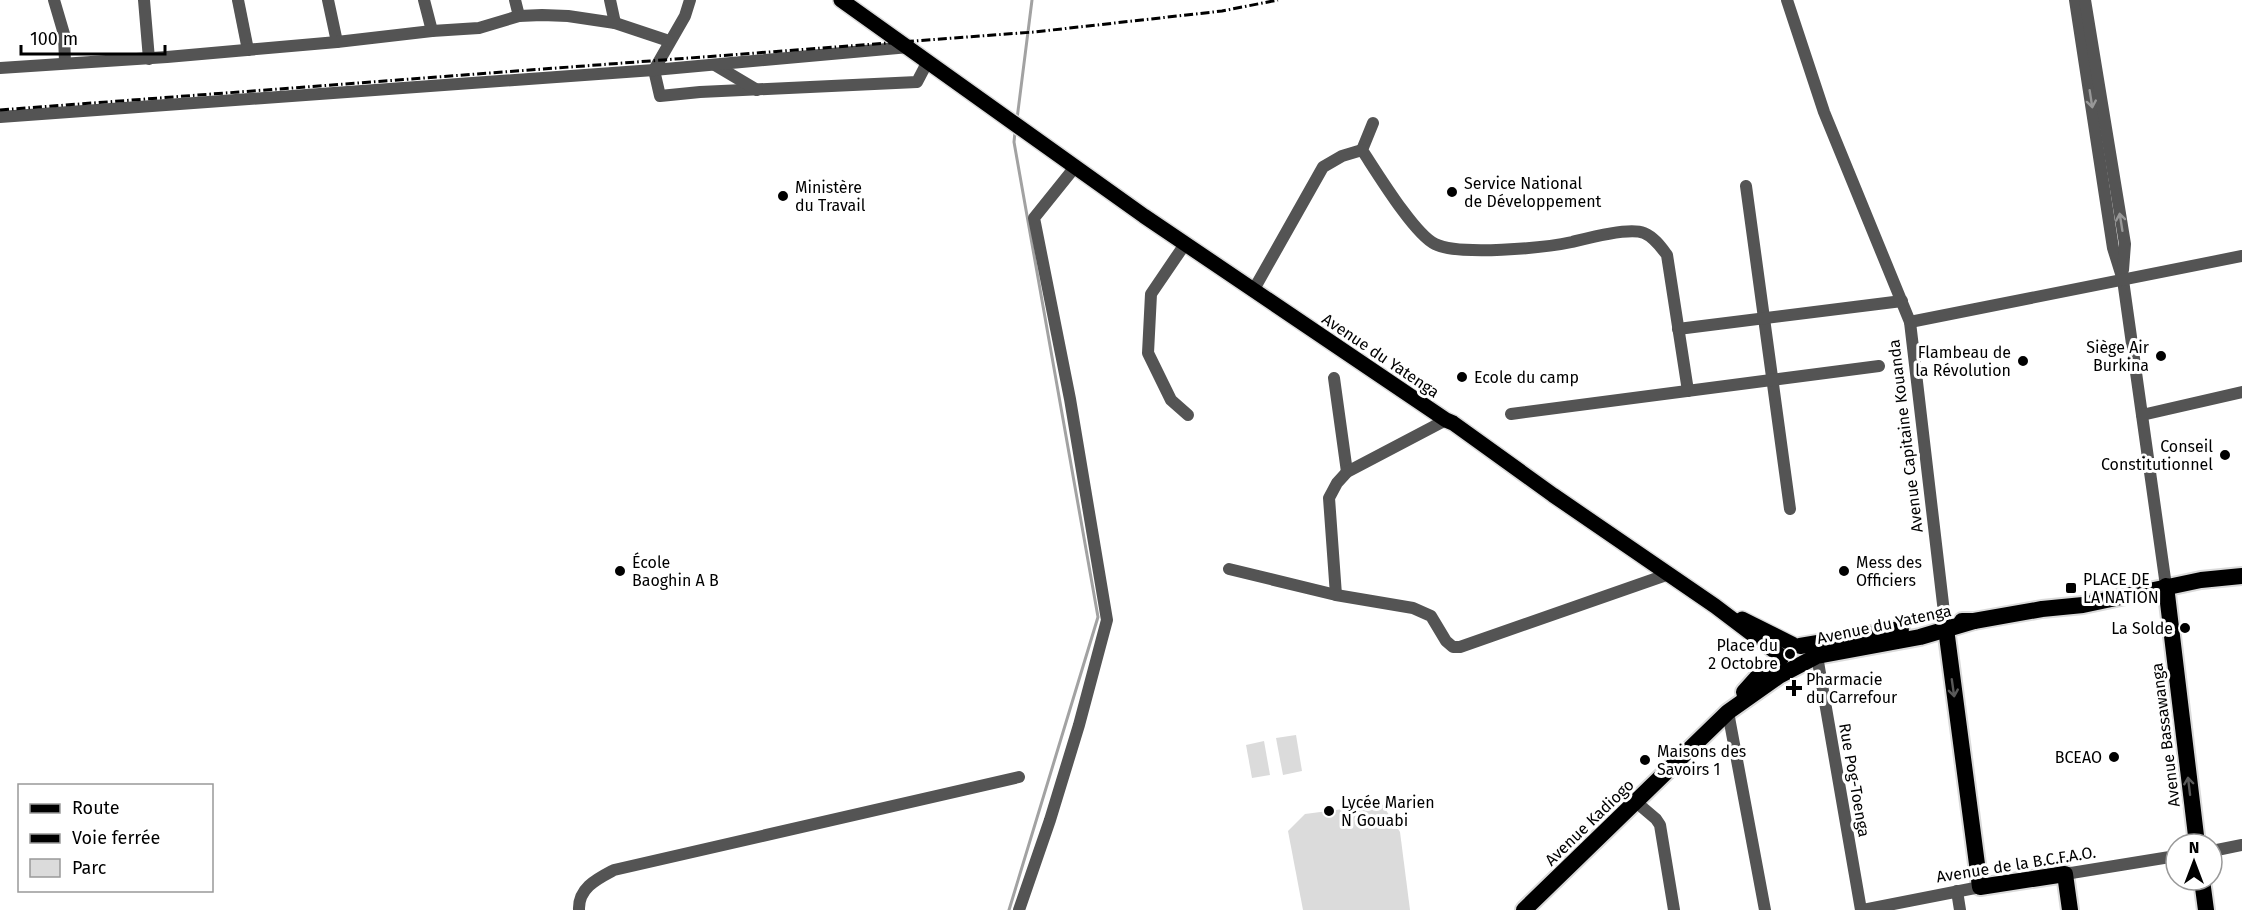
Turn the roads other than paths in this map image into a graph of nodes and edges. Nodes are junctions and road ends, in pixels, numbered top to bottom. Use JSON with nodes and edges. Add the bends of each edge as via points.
{"nodes":[{"id":1,"x":54,"y":0,"type":"edge"},
{"id":2,"x":144,"y":0,"type":"edge"},
{"id":3,"x":238,"y":0,"type":"edge"},
{"id":4,"x":328,"y":0,"type":"edge"},
{"id":5,"x":424,"y":0,"type":"edge"},
{"id":6,"x":515,"y":0,"type":"edge"},
{"id":7,"x":609,"y":0,"type":"edge"},
{"id":8,"x":690,"y":0,"type":"edge"},
{"id":9,"x":842,"y":0,"type":"edge"},
{"id":10,"x":1787,"y":0,"type":"edge"},
{"id":11,"x":2075,"y":0,"type":"edge"},
{"id":12,"x":2085,"y":0,"type":"edge"},
{"id":13,"x":519,"y":16,"type":"junction"},
{"id":14,"x":615,"y":23,"type":"junction"},
{"id":15,"x":432,"y":31,"type":"junction"},
{"id":16,"x":669,"y":41,"type":"junction"},
{"id":17,"x":337,"y":42,"type":"junction"},
{"id":18,"x":909,"y":47,"type":"junction"},
{"id":19,"x":248,"y":50,"type":"junction"},
{"id":20,"x":149,"y":58,"type":"junction"},
{"id":21,"x":928,"y":61,"type":"junction"},
{"id":22,"x":65,"y":63,"type":"junction"},
{"id":23,"x":715,"y":64,"type":"junction"},
{"id":24,"x":0,"y":68,"type":"edge"},
{"id":25,"x":654,"y":70,"type":"junction"},
{"id":26,"x":758,"y":90,"type":"junction"},
{"id":27,"x":0,"y":117,"type":"edge"},
{"id":28,"x":1373,"y":123,"type":"dead end"},
{"id":29,"x":1362,"y":150,"type":"junction"},
{"id":30,"x":1075,"y":167,"type":"junction"},
{"id":31,"x":1746,"y":186,"type":"dead end"},
{"id":32,"x":1185,"y":244,"type":"junction"},
{"id":33,"x":2242,"y":256,"type":"edge"},
{"id":34,"x":2122,"y":280,"type":"junction"},
{"id":35,"x":1253,"y":291,"type":"junction"},
{"id":36,"x":1902,"y":302,"type":"junction"},
{"id":37,"x":1764,"y":318,"type":"junction"},
{"id":38,"x":1910,"y":322,"type":"junction"},
{"id":39,"x":1678,"y":329,"type":"junction"},
{"id":40,"x":1879,"y":366,"type":"dead end"},
{"id":41,"x":1334,"y":378,"type":"dead end"},
{"id":42,"x":1772,"y":380,"type":"junction"},
{"id":43,"x":1688,"y":391,"type":"junction"},
{"id":44,"x":2242,"y":392,"type":"edge"},
{"id":45,"x":1511,"y":414,"type":"dead end"},
{"id":46,"x":1188,"y":415,"type":"dead end"},
{"id":47,"x":2142,"y":416,"type":"junction"},
{"id":48,"x":1446,"y":420,"type":"junction"},
{"id":49,"x":1347,"y":472,"type":"junction"},
{"id":50,"x":1790,"y":509,"type":"dead end"},
{"id":51,"x":2242,"y":566,"type":"edge"},
{"id":52,"x":1229,"y":569,"type":"dead end"},
{"id":53,"x":1669,"y":574,"type":"junction"},
{"id":54,"x":2242,"y":576,"type":"edge"},
{"id":55,"x":2201,"y":580,"type":"junction"},
{"id":56,"x":2166,"y":586,"type":"junction"},
{"id":57,"x":1336,"y":595,"type":"junction"},
{"id":58,"x":1715,"y":606,"type":"junction"},
{"id":59,"x":1945,"y":626,"type":"junction"},
{"id":60,"x":1796,"y":645,"type":"junction"},
{"id":61,"x":1795,"y":660,"type":"junction"},
{"id":62,"x":1730,"y":710,"type":"junction"},
{"id":63,"x":1019,"y":777,"type":"dead end"},
{"id":64,"x":1636,"y":802,"type":"junction"},
{"id":65,"x":2195,"y":832,"type":"edge"},
{"id":66,"x":2242,"y":845,"type":"edge"},
{"id":67,"x":2224,"y":849,"type":"edge"},
{"id":68,"x":2164,"y":858,"type":"edge"},
{"id":69,"x":2065,"y":873,"type":"junction"},
{"id":70,"x":1980,"y":887,"type":"junction"},
{"id":71,"x":1957,"y":891,"type":"junction"},
{"id":72,"x":2204,"y":892,"type":"edge"},
{"id":73,"x":579,"y":910,"type":"edge"},
{"id":74,"x":1020,"y":910,"type":"edge"},
{"id":75,"x":1524,"y":910,"type":"edge"},
{"id":76,"x":1674,"y":910,"type":"edge"},
{"id":77,"x":1765,"y":910,"type":"edge"},
{"id":78,"x":1862,"y":910,"type":"edge"},
{"id":79,"x":1960,"y":910,"type":"edge"},
{"id":80,"x":2070,"y":910,"type":"edge"},
{"id":81,"x":2206,"y":910,"type":"edge"}],
"edges":[{"from":1,"to":22,"type":"street","via":[[64,34]]},
{"from":2,"to":20,"type":"street"},
{"from":3,"to":19,"type":"street"},
{"from":4,"to":17,"type":"street"},
{"from":5,"to":15,"type":"street"},
{"from":6,"to":13,"type":"street"},
{"from":7,"to":14,"type":"street"},
{"from":8,"to":16,"type":"street"},
{"from":9,"to":18,"type":"main road","name":"Avenue du Yatenga"},
{"from":10,"to":36,"type":"street","name":"Avenue Capitaine Kouanda","via":[[1824,112]]},
{"from":11,"to":34,"type":"street","one_way":true,"via":[[2113,248]]},
{"from":34,"to":12,"type":"street","one_way":true,"via":[[2125,244]]},
{"from":13,"to":14,"type":"street","via":[[568,16]]},
{"from":13,"to":15,"type":"street","via":[[479,28]]},
{"from":14,"to":16,"type":"street"},
{"from":15,"to":17,"type":"street"},
{"from":16,"to":25,"type":"street"},
{"from":17,"to":19,"type":"street"},
{"from":18,"to":21,"type":"main road","name":"Avenue du Yatenga"},
{"from":18,"to":23,"type":"street"},
{"from":19,"to":20,"type":"street"},
{"from":20,"to":22,"type":"street"},
{"from":21,"to":26,"type":"street","via":[[917,82]]},
{"from":21,"to":30,"type":"main road","name":"Avenue du Yatenga"},
{"from":22,"to":24,"type":"street"},
{"from":23,"to":25,"type":"street"},
{"from":23,"to":26,"type":"street"},
{"from":25,"to":26,"type":"street","via":[[660,96]]},
{"from":25,"to":27,"type":"street"},
{"from":28,"to":29,"type":"street"},
{"from":29,"to":35,"type":"street","via":[[1323,167]]},
{"from":29,"to":39,"type":"street","via":[[1387,189],[1422,234],[1435,244],[1473,251],[1562,244],[1616,232],[1644,232],[1667,255]]},
{"from":30,"to":32,"type":"main road","name":"Avenue du Yatenga"},
{"from":30,"to":74,"type":"street","via":[[1034,218],[1107,620],[1076,736]]},
{"from":31,"to":37,"type":"street"},
{"from":32,"to":35,"type":"main road","name":"Avenue du Yatenga"},
{"from":32,"to":46,"type":"street","via":[[1151,294],[1148,353],[1171,400]]},
{"from":33,"to":34,"type":"street"},
{"from":34,"to":38,"type":"street"},
{"from":34,"to":47,"type":"street"},
{"from":35,"to":48,"type":"main road","name":"Avenue du Yatenga"},
{"from":36,"to":37,"type":"street"},
{"from":36,"to":38,"type":"street","name":"Avenue Capitaine Kouanda"},
{"from":37,"to":39,"type":"street"},
{"from":37,"to":42,"type":"street"},
{"from":38,"to":59,"type":"street","name":"Avenue Capitaine Kouanda"},
{"from":39,"to":43,"type":"street"},
{"from":40,"to":42,"type":"street"},
{"from":41,"to":49,"type":"street"},
{"from":42,"to":43,"type":"street"},
{"from":42,"to":50,"type":"street"},
{"from":43,"to":45,"type":"street"},
{"from":44,"to":47,"type":"street"},
{"from":47,"to":56,"type":"street"},
{"from":48,"to":49,"type":"street"},
{"from":48,"to":53,"type":"main road","name":"Avenue du Yatenga"},
{"from":49,"to":57,"type":"street","via":[[1329,498]]},
{"from":51,"to":55,"type":"highway"},
{"from":52,"to":57,"type":"street"},
{"from":53,"to":57,"type":"street","via":[[1460,647],[1446,641],[1431,616],[1413,608]]},
{"from":53,"to":58,"type":"main road","name":"Avenue du Yatenga"},
{"from":54,"to":55,"type":"highway"},
{"from":55,"to":56,"type":"highway"},
{"from":56,"to":59,"type":"highway","via":[[2083,605]]},
{"from":65,"to":56,"type":"highway","name":"Avenue Bassawanga","one_way":true},
{"from":58,"to":60,"type":"main road","name":"Avenue du Yatenga"},
{"from":58,"to":61,"type":"main road","name":"Avenue du Yatenga"},
{"from":59,"to":60,"type":"highway","name":"Avenue du Yatenga"},
{"from":59,"to":61,"type":"highway","name":"Avenue du Yatenga"},
{"from":59,"to":70,"type":"highway","name":"Avenue Capitaine Kouanda","one_way":true},
{"from":60,"to":61,"type":"highway","via":[[1806,656]]},
{"from":61,"to":62,"type":"highway","name":"Avenue Kadiogo","via":[[1761,673]]},
{"from":61,"to":78,"type":"street","name":"Rue Pog-Toenga"},
{"from":62,"to":64,"type":"highway","name":"Avenue Kadiogo"},
{"from":62,"to":77,"type":"street"},
{"from":63,"to":73,"type":"street","via":[[614,870],[592,882],[578,900]]},
{"from":64,"to":75,"type":"highway","name":"Avenue Kadiogo"},
{"from":64,"to":76,"type":"street","via":[[1659,825]]},
{"from":66,"to":67,"type":"street"},
{"from":68,"to":69,"type":"street","name":"Avenue de la B.C.F.A.O."},
{"from":69,"to":70,"type":"highway","name":"Avenue de la B.C.F.A.O."},
{"from":69,"to":80,"type":"highway"},
{"from":70,"to":71,"type":"street","name":"Avenue de la B.C.F.A.O."},
{"from":71,"to":78,"type":"street","name":"Avenue de la B.C.F.A.O."},
{"from":71,"to":79,"type":"street"},
{"from":72,"to":81,"type":"highway"}]}
